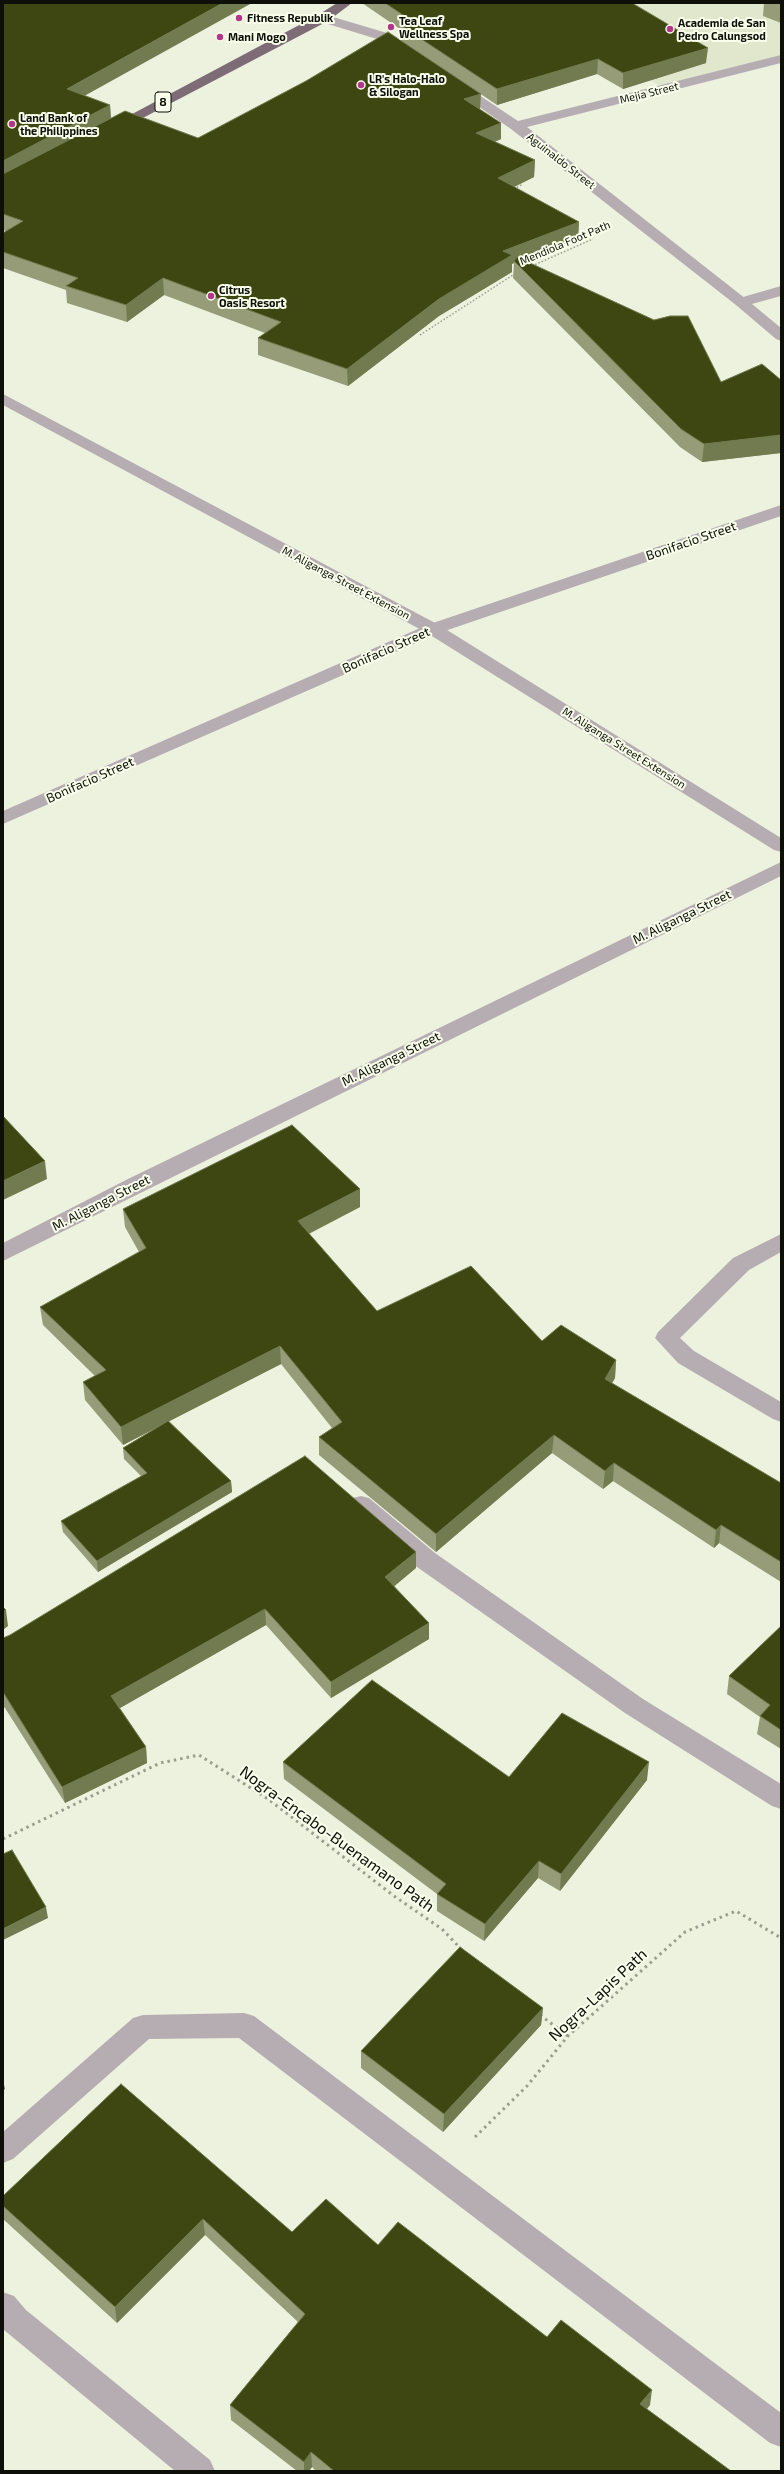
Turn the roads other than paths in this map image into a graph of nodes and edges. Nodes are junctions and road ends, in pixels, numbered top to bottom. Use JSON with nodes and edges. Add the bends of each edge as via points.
{"nodes":[{"id":1,"x":346,"y":3,"type":"edge"},
{"id":2,"x":323,"y":18,"type":"junction"},
{"id":3,"x":781,"y":59,"type":"edge"},
{"id":4,"x":420,"y":62,"type":"edge"},
{"id":5,"x":446,"y":79,"type":"edge"},
{"id":6,"x":516,"y":126,"type":"junction"},
{"id":7,"x":100,"y":134,"type":"edge"},
{"id":8,"x":781,"y":291,"type":"edge"},
{"id":9,"x":741,"y":302,"type":"junction"},
{"id":10,"x":781,"y":336,"type":"edge"},
{"id":11,"x":3,"y":399,"type":"edge"},
{"id":12,"x":781,"y":510,"type":"edge"},
{"id":13,"x":433,"y":629,"type":"junction"},
{"id":14,"x":3,"y":818,"type":"edge"},
{"id":15,"x":781,"y":846,"type":"edge"},
{"id":16,"x":781,"y":868,"type":"edge"},
{"id":17,"x":781,"y":1242,"type":"edge"},
{"id":18,"x":3,"y":1253,"type":"edge"},
{"id":19,"x":781,"y":1413,"type":"edge"},
{"id":20,"x":343,"y":1489,"type":"edge"},
{"id":21,"x":781,"y":1798,"type":"edge"},
{"id":22,"x":3,"y":2150,"type":"edge"},
{"id":23,"x":7,"y":2318,"type":"edge"},
{"id":24,"x":781,"y":2432,"type":"edge"},
{"id":25,"x":199,"y":2471,"type":"edge"}],
"edges":[{"from":1,"to":2,"type":"highway","number":"8"},
{"from":2,"to":4,"type":"street","via":[[382,36]]},
{"from":2,"to":7,"type":"highway","number":"8"},
{"from":3,"to":6,"type":"street","name":"Mejia Street"},
{"from":5,"to":6,"type":"street","name":"Aguinaldo Street"},
{"from":6,"to":9,"type":"street","name":"Aguinaldo Street"},
{"from":8,"to":9,"type":"street"},
{"from":9,"to":10,"type":"street","name":"Aguinaldo Street"},
{"from":11,"to":13,"type":"street","name":"M. Aliganga Street Extension"},
{"from":12,"to":13,"type":"street","name":"Bonifacio Street"},
{"from":13,"to":14,"type":"street","name":"Bonifacio Street"},
{"from":13,"to":15,"type":"street","name":"M. Aliganga Street Extension"},
{"from":16,"to":18,"type":"street","name":"M. Aliganga Street","via":[[136,1184]]},
{"from":17,"to":19,"type":"street","via":[[740,1264],[666,1338],[686,1357]]},
{"from":20,"to":21,"type":"street","via":[[426,1560],[634,1706]]},
{"from":22,"to":24,"type":"street","via":[[143,2027],[244,2025]]},
{"from":23,"to":25,"type":"street"}]}
